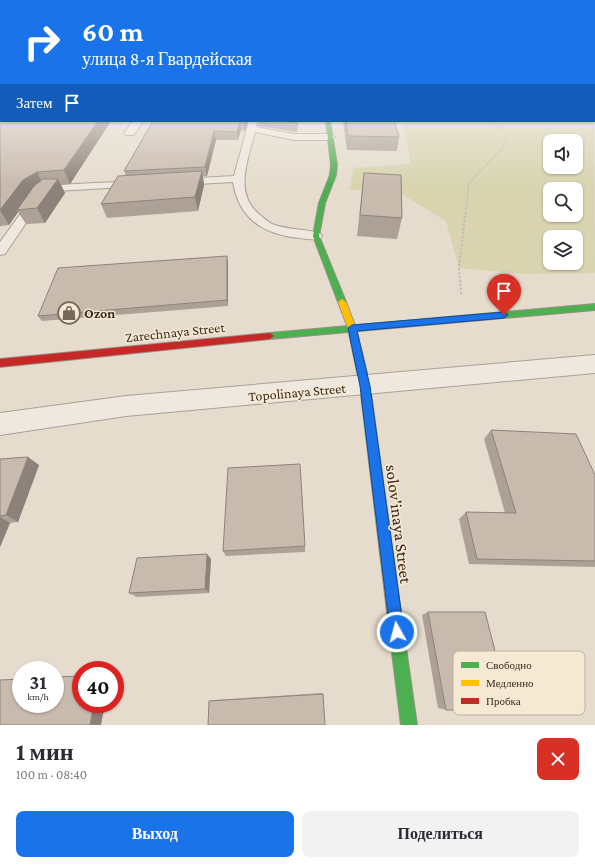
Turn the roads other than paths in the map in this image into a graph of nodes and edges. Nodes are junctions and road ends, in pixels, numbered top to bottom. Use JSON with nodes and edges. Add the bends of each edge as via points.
{"nodes":[{"id":1,"x":137,"y":122,"type":"edge"},
{"id":2,"x":328,"y":122,"type":"edge"},
{"id":3,"x":252,"y":125,"type":"edge"},
{"id":4,"x":130,"y":134,"type":"dead end"},
{"id":5,"x":330,"y":137,"type":"junction"},
{"id":6,"x":238,"y":178,"type":"junction"},
{"id":7,"x":167,"y":182,"type":"edge"},
{"id":8,"x":143,"y":184,"type":"edge"},
{"id":9,"x":316,"y":236,"type":"junction"},
{"id":10,"x":0,"y":251,"type":"edge"},
{"id":11,"x":595,"y":307,"type":"edge"},
{"id":12,"x":352,"y":328,"type":"junction"},
{"id":13,"x":0,"y":363,"type":"edge"},
{"id":14,"x":595,"y":364,"type":"edge"},
{"id":15,"x":365,"y":386,"type":"junction"},
{"id":16,"x":0,"y":424,"type":"edge"},
{"id":17,"x":409,"y":725,"type":"edge"}],
"edges":[{"from":1,"to":4,"type":"street"},
{"from":2,"to":5,"type":"street"},
{"from":3,"to":5,"type":"lane","via":[[294,137]]},
{"from":3,"to":6,"type":"lane"},
{"from":5,"to":9,"type":"street","via":[[333,175],[322,203]]},
{"from":6,"to":7,"type":"lane"},
{"from":6,"to":9,"type":"lane","via":[[242,197],[250,212],[267,226],[290,233]]},
{"from":8,"to":10,"type":"lane","via":[[56,188],[40,192]]},
{"from":9,"to":12,"type":"street","name":"solov'inaya Street"},
{"from":11,"to":12,"type":"street","name":"Zarechnaya Street"},
{"from":12,"to":13,"type":"street","name":"Zarechnaya Street"},
{"from":12,"to":15,"type":"street","name":"solov'inaya Street"},
{"from":14,"to":15,"type":"street","name":"Topolinaya Street"},
{"from":15,"to":16,"type":"street","name":"Topolinaya Street","via":[[126,406]]},
{"from":15,"to":17,"type":"street","name":"solov'inaya Street"}]}
